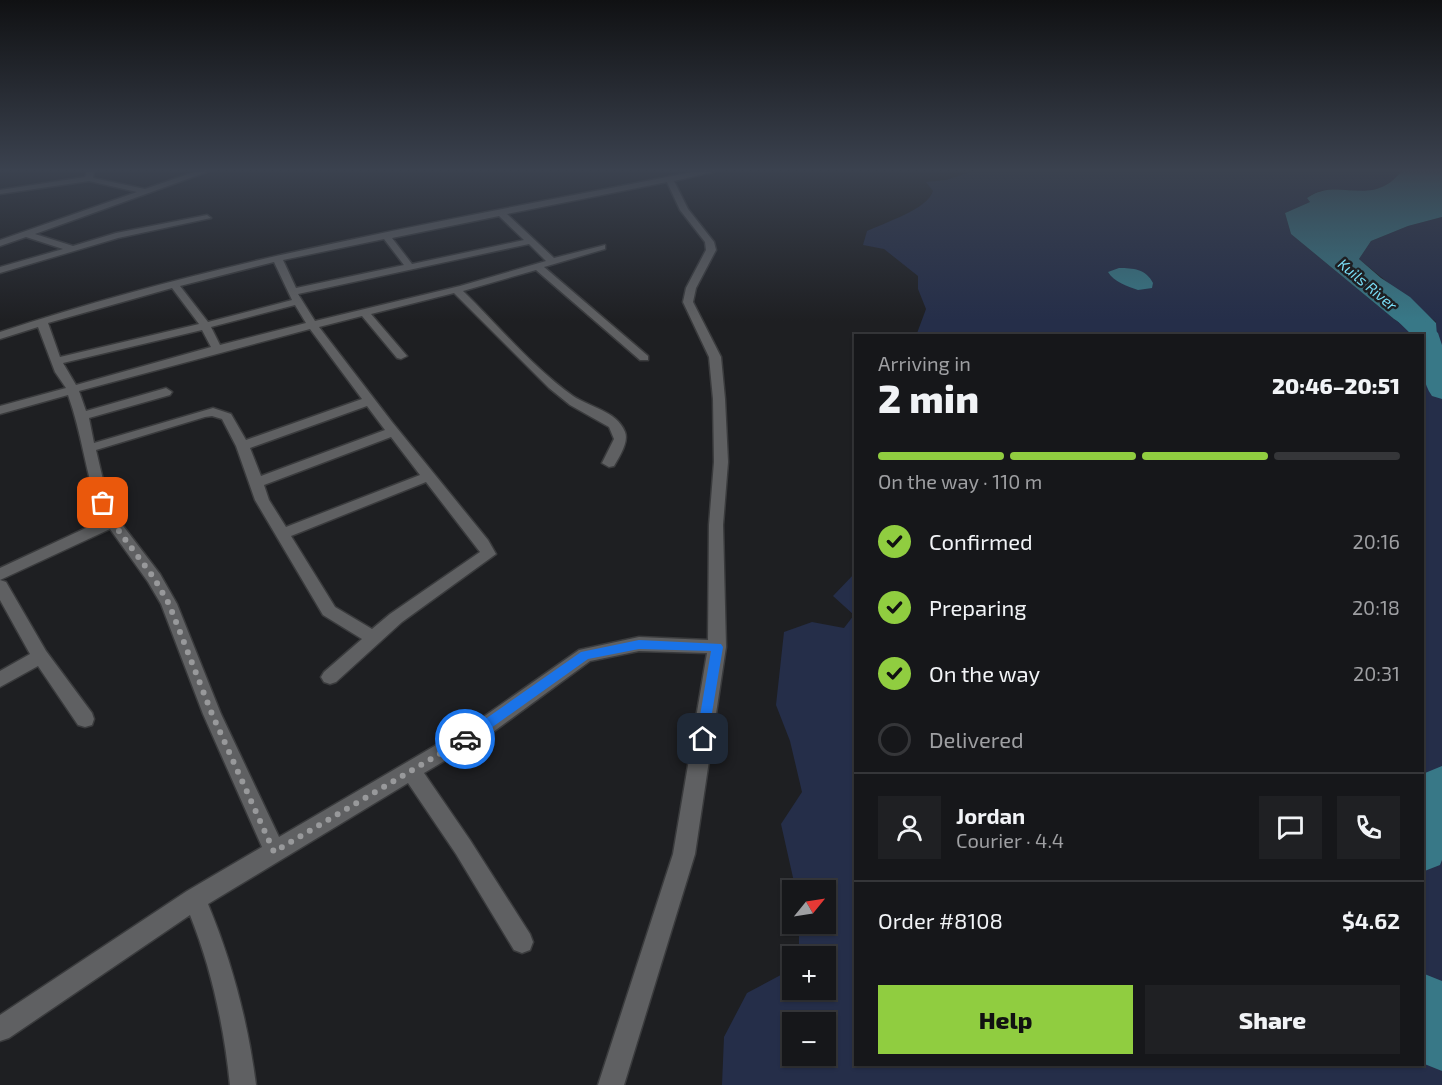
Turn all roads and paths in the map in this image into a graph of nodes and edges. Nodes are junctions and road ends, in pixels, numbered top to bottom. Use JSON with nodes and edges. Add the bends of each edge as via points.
{"nodes":[{"id":1,"x":68,"y":220,"type":"edge"},
{"id":2,"x":198,"y":220,"type":"edge"},
{"id":3,"x":464,"y":220,"type":"edge"},
{"id":4,"x":508,"y":220,"type":"edge"},
{"id":5,"x":692,"y":220,"type":"edge"},
{"id":6,"x":27,"y":234,"type":"junction"},
{"id":7,"x":386,"y":236,"type":"junction"},
{"id":8,"x":531,"y":241,"type":"junction"},
{"id":9,"x":0,"y":243,"type":"edge"},
{"id":10,"x":602,"y":247,"type":"dead end"},
{"id":11,"x":71,"y":248,"type":"junction"},
{"id":12,"x":278,"y":257,"type":"junction"},
{"id":13,"x":552,"y":261,"type":"junction"},
{"id":14,"x":537,"y":266,"type":"junction"},
{"id":15,"x":410,"y":267,"type":"junction"},
{"id":16,"x":0,"y":270,"type":"edge"},
{"id":17,"x":174,"y":285,"type":"junction"},
{"id":18,"x":456,"y":290,"type":"junction"},
{"id":19,"x":295,"y":296,"type":"junction"},
{"id":20,"x":364,"y":312,"type":"junction"},
{"id":21,"x":42,"y":322,"type":"junction"},
{"id":22,"x":204,"y":324,"type":"junction"},
{"id":23,"x":311,"y":325,"type":"junction"},
{"id":24,"x":0,"y":336,"type":"edge"},
{"id":25,"x":217,"y":349,"type":"junction"},
{"id":26,"x":400,"y":356,"type":"dead end"},
{"id":27,"x":644,"y":358,"type":"dead end"},
{"id":28,"x":57,"y":361,"type":"junction"},
{"id":29,"x":72,"y":388,"type":"junction"},
{"id":30,"x":166,"y":392,"type":"dead end"},
{"id":31,"x":369,"y":401,"type":"junction"},
{"id":32,"x":0,"y":410,"type":"edge"},
{"id":33,"x":82,"y":416,"type":"junction"},
{"id":34,"x":392,"y":432,"type":"junction"},
{"id":35,"x":243,"y":446,"type":"junction"},
{"id":36,"x":90,"y":448,"type":"junction"},
{"id":37,"x":609,"y":463,"type":"dead end"},
{"id":38,"x":427,"y":477,"type":"junction"},
{"id":39,"x":256,"y":483,"type":"junction"},
{"id":40,"x":112,"y":522,"type":"junction"},
{"id":41,"x":283,"y":534,"type":"junction"},
{"id":42,"x":0,"y":574,"type":"edge"},
{"id":43,"x":0,"y":586,"type":"edge"},
{"id":44,"x":372,"y":637,"type":"junction"},
{"id":45,"x":717,"y":647,"type":"junction"},
{"id":46,"x":40,"y":656,"type":"junction"},
{"id":47,"x":330,"y":677,"type":"dead end"},
{"id":48,"x":0,"y":680,"type":"edge"},
{"id":49,"x":85,"y":718,"type":"dead end"},
{"id":50,"x":412,"y":772,"type":"junction"},
{"id":51,"x":274,"y":852,"type":"junction"},
{"id":52,"x":195,"y":899,"type":"junction"},
{"id":53,"x":522,"y":942,"type":"dead end"},
{"id":54,"x":0,"y":1029,"type":"edge"},
{"id":55,"x":243,"y":1085,"type":"edge"},
{"id":56,"x":611,"y":1085,"type":"edge"}],
"edges":[{"from":1,"to":6,"type":"street"},
{"from":2,"to":11,"type":"street"},
{"from":3,"to":7,"type":"street"},
{"from":4,"to":8,"type":"street"},
{"from":5,"to":45,"type":"street","via":[[711,250],[688,302],[715,357],[721,462],[716,525]]},
{"from":6,"to":9,"type":"street"},
{"from":6,"to":11,"type":"street"},
{"from":7,"to":12,"type":"street"},
{"from":7,"to":15,"type":"street"},
{"from":8,"to":13,"type":"street"},
{"from":8,"to":15,"type":"street"},
{"from":10,"to":13,"type":"street"},
{"from":11,"to":16,"type":"street"},
{"from":12,"to":17,"type":"street"},
{"from":12,"to":19,"type":"street"},
{"from":13,"to":14,"type":"street"},
{"from":14,"to":18,"type":"street"},
{"from":14,"to":27,"type":"street"},
{"from":15,"to":19,"type":"street"},
{"from":17,"to":21,"type":"street"},
{"from":17,"to":22,"type":"street"},
{"from":18,"to":20,"type":"street"},
{"from":18,"to":37,"type":"street","via":[[568,398],[616,428],[620,439]]},
{"from":19,"to":22,"type":"street"},
{"from":19,"to":23,"type":"street"},
{"from":20,"to":23,"type":"street"},
{"from":20,"to":26,"type":"street"},
{"from":21,"to":24,"type":"street"},
{"from":21,"to":28,"type":"street"},
{"from":22,"to":25,"type":"street"},
{"from":22,"to":28,"type":"street"},
{"from":23,"to":25,"type":"street"},
{"from":23,"to":31,"type":"street"},
{"from":25,"to":29,"type":"street"},
{"from":28,"to":29,"type":"street"},
{"from":29,"to":32,"type":"street"},
{"from":29,"to":33,"type":"street"},
{"from":30,"to":33,"type":"street"},
{"from":31,"to":34,"type":"street"},
{"from":31,"to":35,"type":"street"},
{"from":33,"to":36,"type":"street"},
{"from":34,"to":38,"type":"street"},
{"from":34,"to":39,"type":"street"},
{"from":35,"to":36,"type":"street","via":[[227,417],[213,412]]},
{"from":35,"to":39,"type":"street"},
{"from":36,"to":40,"type":"street","via":[[97,484]]},
{"from":38,"to":41,"type":"street"},
{"from":38,"to":44,"type":"street","via":[[488,554]]},
{"from":39,"to":41,"type":"street"},
{"from":40,"to":42,"type":"street"},
{"from":40,"to":51,"type":"street","via":[[169,604],[212,714]]},
{"from":41,"to":44,"type":"street","via":[[329,611]]},
{"from":43,"to":46,"type":"street"},
{"from":44,"to":47,"type":"street"},
{"from":45,"to":50,"type":"street","via":[[639,644],[585,655],[486,726]]},
{"from":45,"to":56,"type":"street","via":[[684,854]]},
{"from":46,"to":48,"type":"street"},
{"from":46,"to":49,"type":"street"},
{"from":50,"to":51,"type":"street"},
{"from":50,"to":53,"type":"street"},
{"from":51,"to":52,"type":"street"},
{"from":52,"to":54,"type":"street"},
{"from":52,"to":55,"type":"street","via":[[225,982]]}]}
